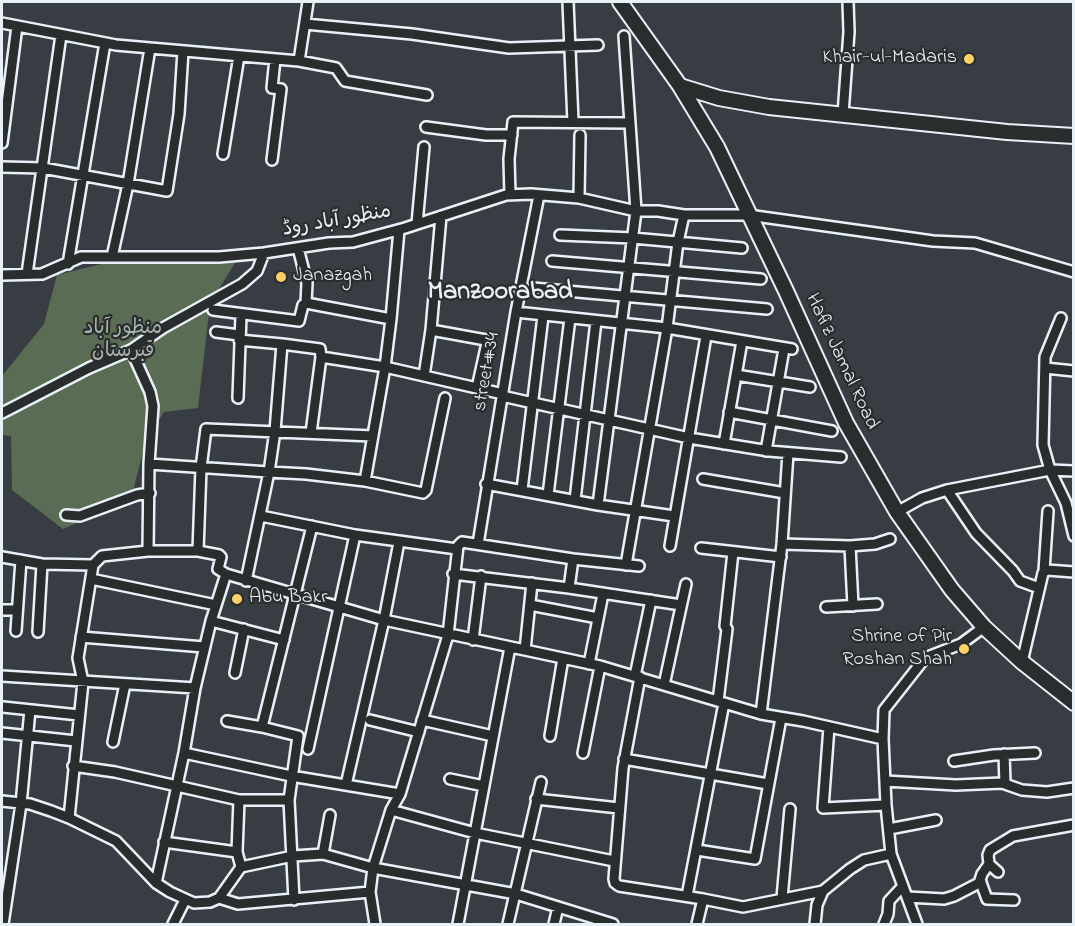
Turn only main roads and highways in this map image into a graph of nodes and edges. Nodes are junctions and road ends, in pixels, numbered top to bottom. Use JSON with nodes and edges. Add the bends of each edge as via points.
{"nodes":[{"id":1,"x":620,"y":2,"type":"edge"},
{"id":2,"x":680,"y":86,"type":"junction"},
{"id":3,"x":1074,"y":136,"type":"edge"},
{"id":4,"x":1072,"y":699,"type":"edge"}],
"edges":[{"from":1,"to":2,"type":"main road","name":"Hafiz Jamal Road"},
{"from":2,"to":3,"type":"main road","via":[[769,107]]},
{"from":2,"to":4,"type":"main road","name":"Hafiz Jamal Road","via":[[717,147],[846,423],[897,512],[952,590],[984,627],[1022,662]]}]}
